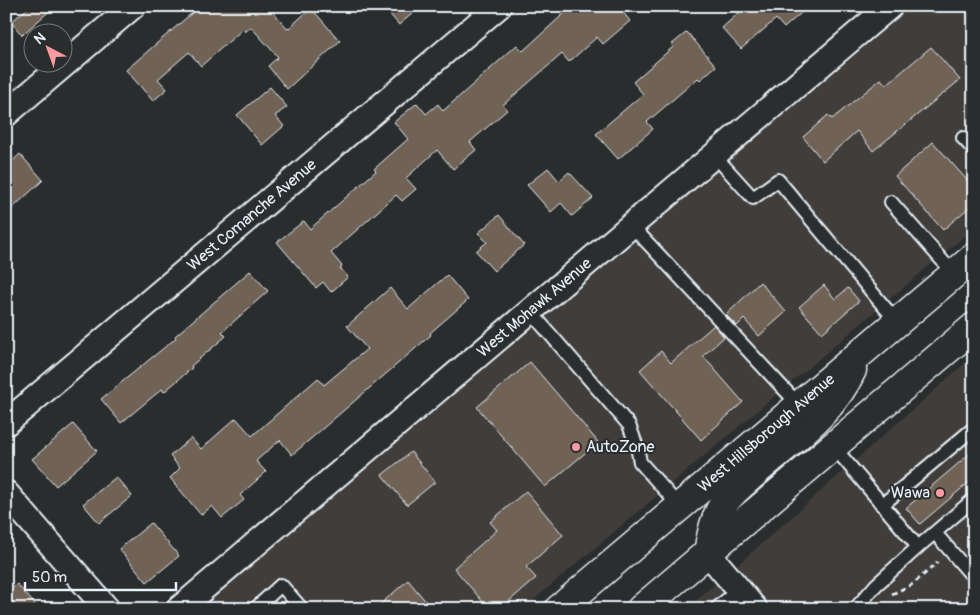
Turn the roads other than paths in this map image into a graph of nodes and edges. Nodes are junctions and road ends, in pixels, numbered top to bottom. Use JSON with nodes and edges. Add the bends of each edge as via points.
{"nodes":[{"id":1,"x":133,"y":6,"type":"edge"},
{"id":2,"x":499,"y":6,"type":"edge"},
{"id":3,"x":890,"y":6,"type":"edge"},
{"id":4,"x":6,"y":114,"type":"edge"},
{"id":5,"x":963,"y":138,"type":"dead end"},
{"id":6,"x":974,"y":150,"type":"edge"},
{"id":7,"x":714,"y":155,"type":"junction"},
{"id":8,"x":891,"y":202,"type":"dead end"},
{"id":9,"x":631,"y":224,"type":"junction"},
{"id":10,"x":964,"y":265,"type":"edge"},
{"id":11,"x":530,"y":311,"type":"junction"},
{"id":12,"x":897,"y":322,"type":"junction"},
{"id":13,"x":974,"y":327,"type":"edge"},
{"id":14,"x":860,"y":353,"type":"junction"},
{"id":15,"x":799,"y":405,"type":"junction"},
{"id":16,"x":6,"y":423,"type":"edge"},
{"id":17,"x":974,"y":428,"type":"edge"},
{"id":18,"x":833,"y":446,"type":"junction"},
{"id":19,"x":6,"y":493,"type":"edge"},
{"id":20,"x":974,"y":499,"type":"edge"},
{"id":21,"x":882,"y":505,"type":"junction"},
{"id":22,"x":679,"y":506,"type":"junction"},
{"id":23,"x":935,"y":533,"type":"junction"},
{"id":24,"x":918,"y":547,"type":"junction"},
{"id":25,"x":708,"y":553,"type":"junction"},
{"id":26,"x":974,"y":578,"type":"edge"},
{"id":27,"x":738,"y":589,"type":"junction"},
{"id":28,"x":107,"y":609,"type":"edge"},
{"id":29,"x":179,"y":609,"type":"edge"},
{"id":30,"x":254,"y":609,"type":"edge"},
{"id":31,"x":302,"y":609,"type":"edge"},
{"id":32,"x":559,"y":609,"type":"edge"},
{"id":33,"x":641,"y":609,"type":"edge"},
{"id":34,"x":716,"y":609,"type":"edge"},
{"id":35,"x":755,"y":609,"type":"edge"},
{"id":36,"x":855,"y":609,"type":"edge"}],
"edges":[{"from":1,"to":4,"type":"street"},
{"from":2,"to":16,"type":"street","name":"West Comanche Avenue"},
{"from":3,"to":7,"type":"street","name":"West Mohawk Avenue"},
{"from":5,"to":6,"type":"lane"},
{"from":7,"to":9,"type":"street","name":"West Mohawk Avenue"},
{"from":7,"to":12,"type":"lane","via":[[753,198],[778,180]]},
{"from":8,"to":10,"type":"lane"},
{"from":9,"to":11,"type":"street","name":"West Mohawk Avenue"},
{"from":9,"to":15,"type":"lane"},
{"from":10,"to":12,"type":"main road","name":"West Hillsborough Avenue"},
{"from":11,"to":22,"type":"lane","via":[[629,425],[640,462]]},
{"from":11,"to":29,"type":"street","name":"West Mohawk Avenue"},
{"from":12,"to":14,"type":"main road","name":"West Hillsborough Avenue"},
{"from":13,"to":18,"type":"main road"},
{"from":14,"to":15,"type":"main road","name":"West Hillsborough Avenue"},
{"from":14,"to":25,"type":"main road","via":[[845,386],[822,414],[725,502],[713,526]]},
{"from":15,"to":22,"type":"main road","name":"West Hillsborough Avenue"},
{"from":17,"to":21,"type":"lane"},
{"from":18,"to":21,"type":"lane"},
{"from":18,"to":25,"type":"main road"},
{"from":19,"to":28,"type":"street"},
{"from":20,"to":23,"type":"lane"},
{"from":21,"to":24,"type":"lane"},
{"from":22,"to":32,"type":"main road","name":"West Hillsborough Avenue"},
{"from":23,"to":24,"type":"lane"},
{"from":23,"to":26,"type":"lane"},
{"from":24,"to":36,"type":"lane"},
{"from":25,"to":27,"type":"street"},
{"from":25,"to":33,"type":"main road"},
{"from":27,"to":34,"type":"lane"},
{"from":27,"to":35,"type":"street"},
{"from":30,"to":31,"type":"lane","via":[[281,584]]}]}
